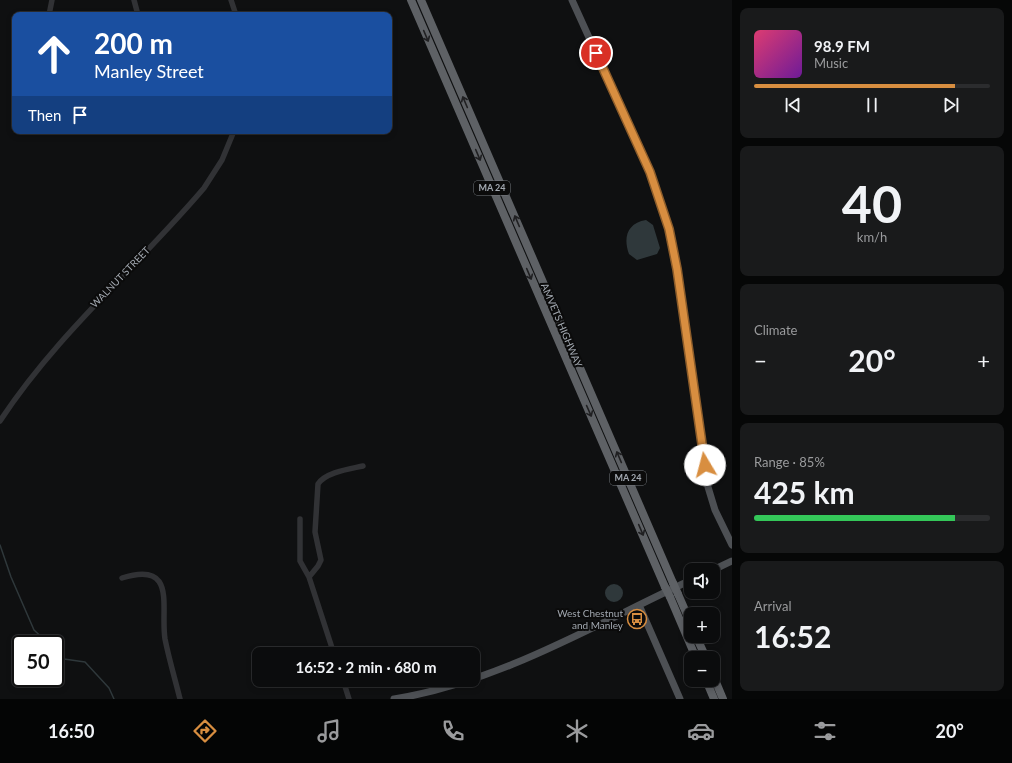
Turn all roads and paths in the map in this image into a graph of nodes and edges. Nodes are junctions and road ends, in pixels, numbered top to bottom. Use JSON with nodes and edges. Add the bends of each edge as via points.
{"nodes":[{"id":1,"x":52,"y":0,"type":"edge"},
{"id":2,"x":134,"y":0,"type":"edge"},
{"id":3,"x":231,"y":0,"type":"edge"},
{"id":4,"x":410,"y":0,"type":"edge"},
{"id":5,"x":421,"y":0,"type":"edge"},
{"id":6,"x":572,"y":0,"type":"edge"},
{"id":7,"x":50,"y":12,"type":"edge"},
{"id":8,"x":137,"y":12,"type":"edge"},
{"id":9,"x":235,"y":12,"type":"edge"},
{"id":10,"x":233,"y":134,"type":"edge"},
{"id":11,"x":0,"y":421,"type":"edge"},
{"id":12,"x":363,"y":466,"type":"dead end"},
{"id":13,"x":300,"y":519,"type":"dead end"},
{"id":14,"x":732,"y":545,"type":"edge"},
{"id":15,"x":732,"y":561,"type":"edge"},
{"id":16,"x":720,"y":567,"type":"edge"},
{"id":17,"x":309,"y":577,"type":"junction"},
{"id":18,"x":122,"y":578,"type":"dead end"},
{"id":19,"x":684,"y":583,"type":"edge"},
{"id":20,"x":639,"y":605,"type":"junction"},
{"id":21,"x":684,"y":608,"type":"edge"},
{"id":22,"x":332,"y":647,"type":"edge"},
{"id":23,"x":693,"y":651,"type":"edge"},
{"id":24,"x":345,"y":687,"type":"edge"},
{"id":25,"x":709,"y":687,"type":"edge"},
{"id":26,"x":718,"y":687,"type":"edge"},
{"id":27,"x":180,"y":699,"type":"edge"},
{"id":28,"x":349,"y":699,"type":"edge"},
{"id":29,"x":394,"y":699,"type":"edge"},
{"id":30,"x":680,"y":699,"type":"edge"},
{"id":31,"x":714,"y":699,"type":"edge"},
{"id":32,"x":723,"y":699,"type":"edge"}],
"edges":[{"from":1,"to":7,"type":"street"},
{"from":2,"to":8,"type":"street"},
{"from":3,"to":9,"type":"street"},
{"from":4,"to":23,"type":"highway","name":"AMVETS HIGHWAY","number":"MA 24","one_way":true,"bridge":true},
{"from":21,"to":5,"type":"highway","name":"AMVETS HIGHWAY","number":"MA 24","one_way":true,"bridge":true},
{"from":6,"to":14,"type":"main road","via":[[650,172],[661,202],[675,252],[709,492]]},
{"from":10,"to":11,"type":"street","name":"WALNUT STREET","via":[[222,160],[204,188],[71,330]]},
{"from":12,"to":17,"type":"street","via":[[329,476],[318,484],[315,532],[321,560]]},
{"from":13,"to":17,"type":"street","via":[[300,561]]},
{"from":15,"to":16,"type":"main road"},
{"from":17,"to":22,"type":"street"},
{"from":18,"to":27,"type":"street","via":[[146,574],[162,586],[166,602],[166,640]]},
{"from":19,"to":20,"type":"main road"},
{"from":20,"to":29,"type":"main road","via":[[487,675],[445,688]]},
{"from":20,"to":30,"type":"main road"},
{"from":24,"to":28,"type":"street"},
{"from":25,"to":31,"type":"highway"},
{"from":26,"to":32,"type":"highway"}]}
